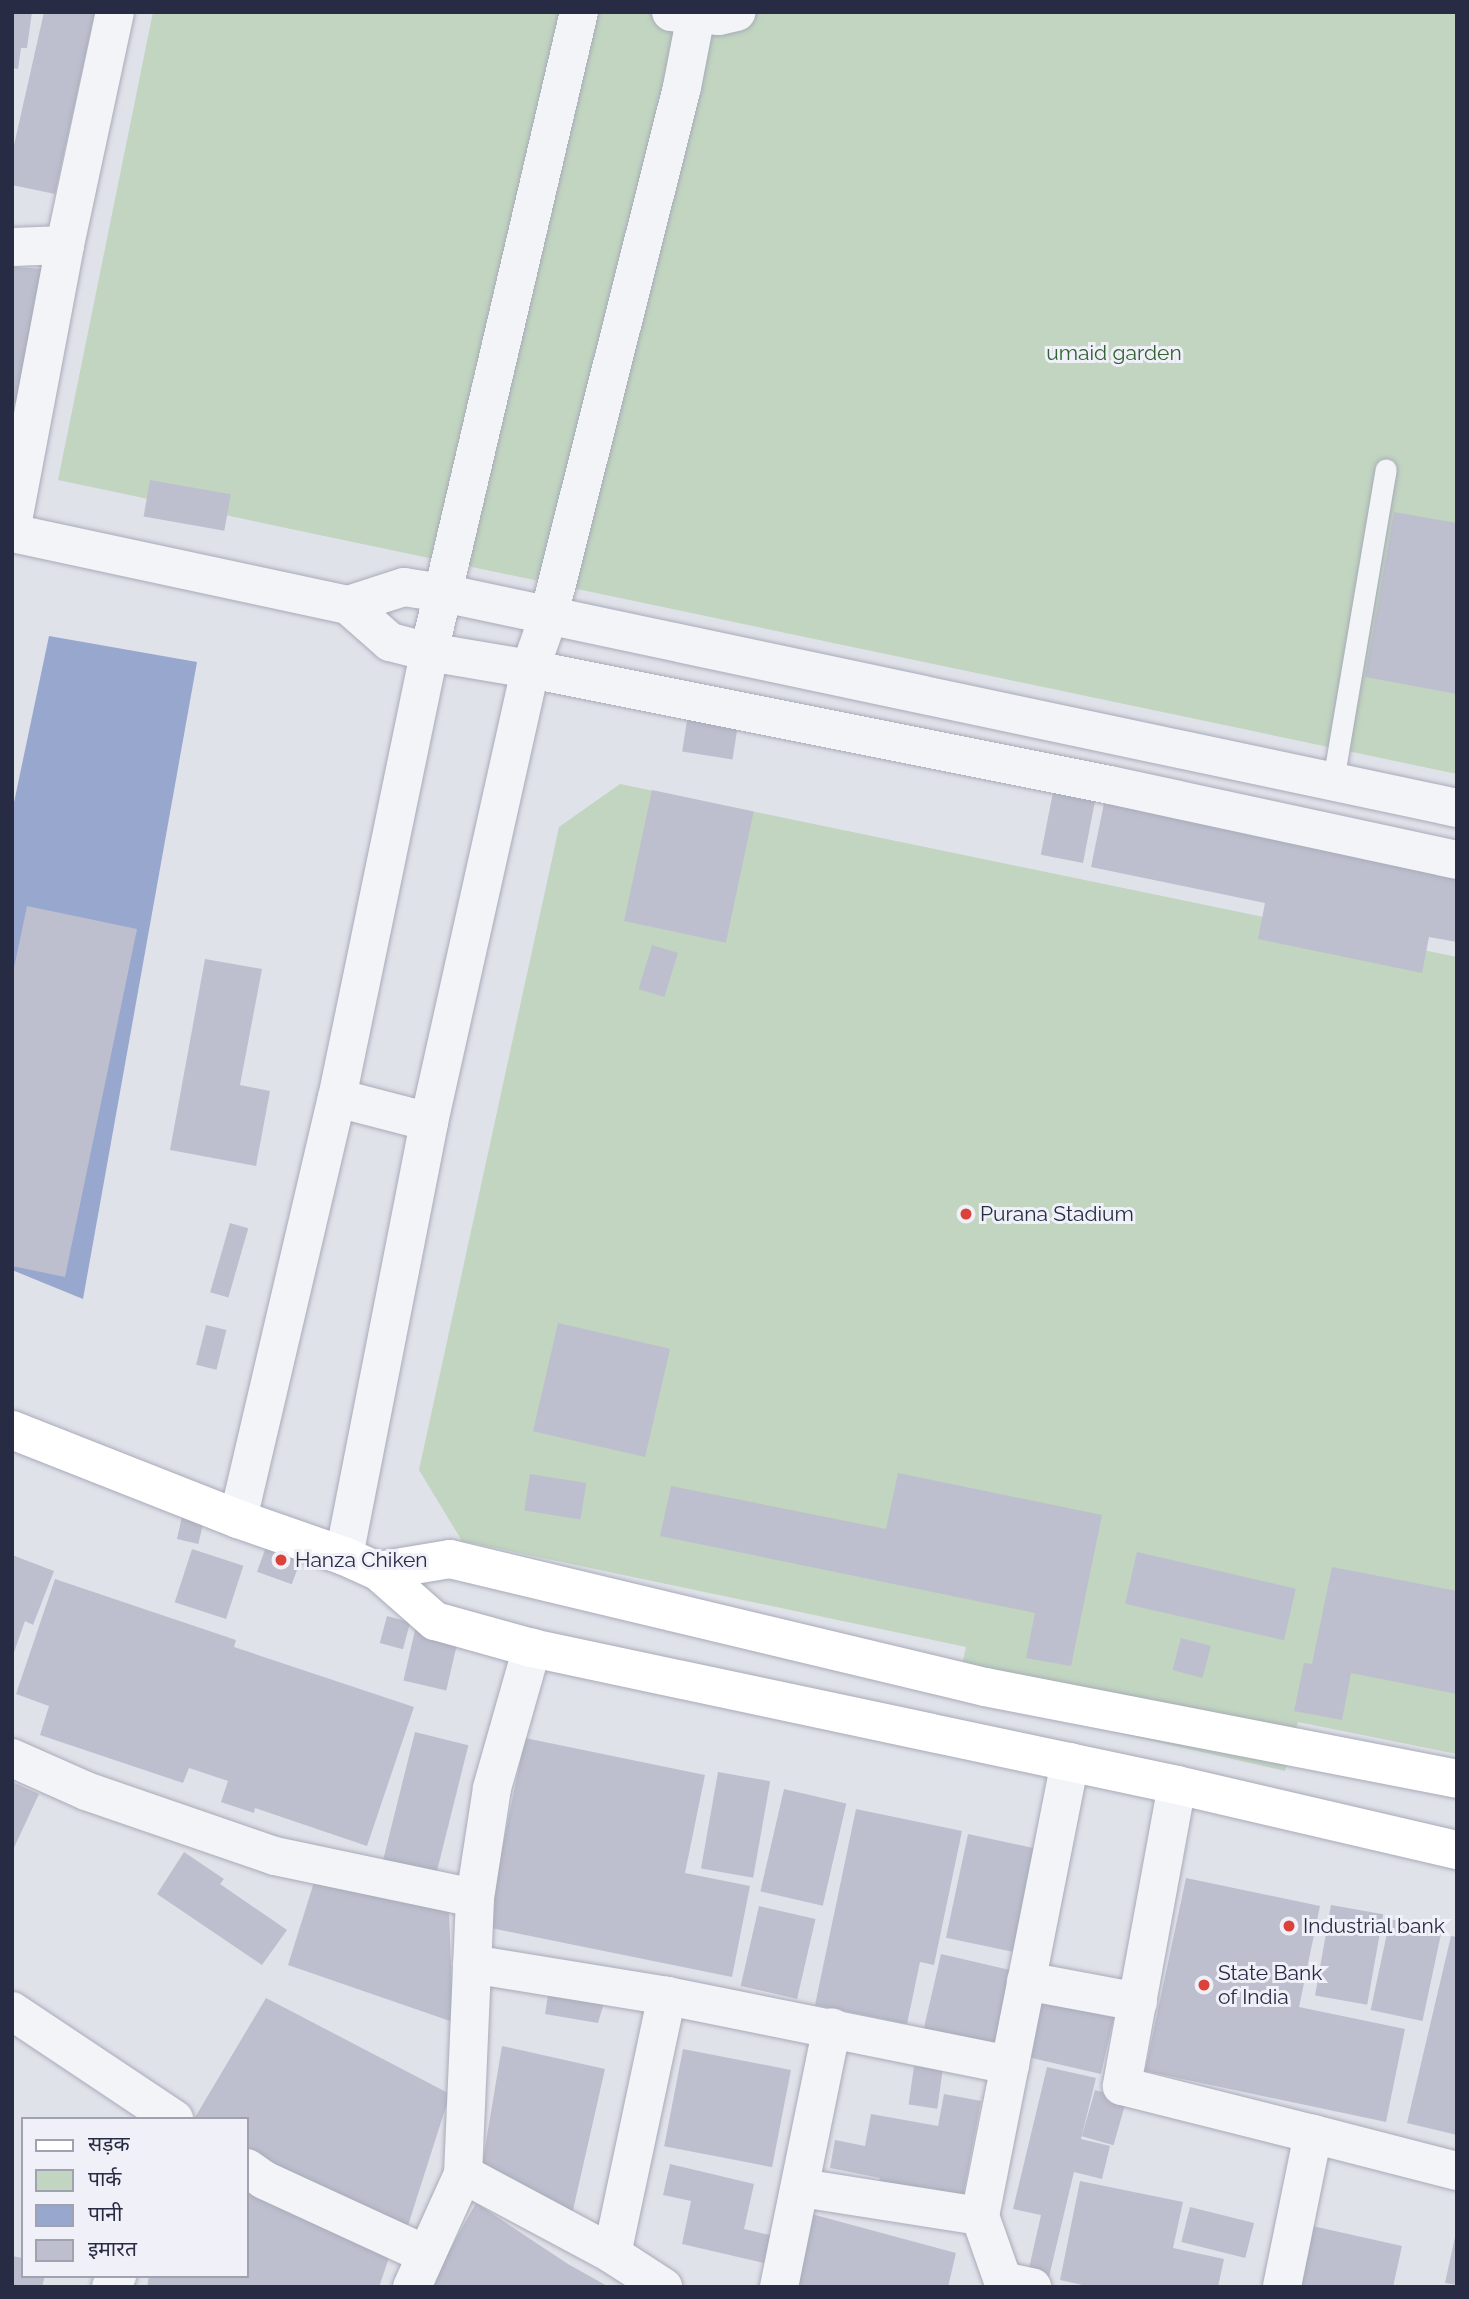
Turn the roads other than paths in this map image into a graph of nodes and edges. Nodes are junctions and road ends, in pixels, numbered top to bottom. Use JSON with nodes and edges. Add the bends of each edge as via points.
{"nodes":[{"id":1,"x":115,"y":12,"type":"edge"},
{"id":2,"x":579,"y":12,"type":"edge"},
{"id":3,"x":737,"y":12,"type":"edge"},
{"id":4,"x":684,"y":14,"type":"edge"},
{"id":5,"x":65,"y":245,"type":"junction"},
{"id":6,"x":12,"y":247,"type":"edge"},
{"id":7,"x":1386,"y":469,"type":"dead end"},
{"id":8,"x":12,"y":526,"type":"edge"},
{"id":9,"x":12,"y":533,"type":"edge"},
{"id":10,"x":443,"y":593,"type":"junction"},
{"id":11,"x":348,"y":605,"type":"junction"},
{"id":12,"x":549,"y":615,"type":"junction"},
{"id":13,"x":429,"y":652,"type":"junction"},
{"id":14,"x":530,"y":668,"type":"junction"},
{"id":15,"x":1333,"y":781,"type":"junction"},
{"id":16,"x":1457,"y":808,"type":"edge"},
{"id":17,"x":1457,"y":860,"type":"edge"},
{"id":18,"x":337,"y":1098,"type":"junction"},
{"id":19,"x":429,"y":1122,"type":"junction"},
{"id":20,"x":12,"y":1430,"type":"edge"},
{"id":21,"x":238,"y":1519,"type":"junction"},
{"id":22,"x":361,"y":1563,"type":"junction"},
{"id":23,"x":531,"y":1648,"type":"junction"},
{"id":24,"x":12,"y":1758,"type":"edge"},
{"id":25,"x":1070,"y":1762,"type":"junction"},
{"id":26,"x":1457,"y":1779,"type":"edge"},
{"id":27,"x":1178,"y":1785,"type":"junction"},
{"id":28,"x":1457,"y":1850,"type":"edge"},
{"id":29,"x":475,"y":1898,"type":"junction"},
{"id":30,"x":472,"y":1964,"type":"junction"},
{"id":31,"x":1026,"y":1981,"type":"junction"},
{"id":32,"x":667,"y":1996,"type":"junction"},
{"id":33,"x":1138,"y":2002,"type":"junction"},
{"id":34,"x":12,"y":2011,"type":"edge"},
{"id":35,"x":832,"y":2027,"type":"junction"},
{"id":36,"x":1010,"y":2064,"type":"junction"},
{"id":37,"x":171,"y":2117,"type":"edge"},
{"id":38,"x":1313,"y":2134,"type":"junction"},
{"id":39,"x":248,"y":2169,"type":"edge"},
{"id":40,"x":1457,"y":2171,"type":"edge"},
{"id":41,"x":463,"y":2174,"type":"junction"},
{"id":42,"x":801,"y":2188,"type":"junction"},
{"id":43,"x":980,"y":2216,"type":"junction"},
{"id":44,"x":612,"y":2254,"type":"junction"},
{"id":45,"x":418,"y":2270,"type":"edge"},
{"id":46,"x":663,"y":2287,"type":"edge"},
{"id":47,"x":779,"y":2287,"type":"edge"},
{"id":48,"x":1032,"y":2287,"type":"edge"},
{"id":49,"x":1282,"y":2287,"type":"edge"}],
"edges":[{"from":1,"to":5,"type":"street"},
{"from":2,"to":10,"type":"street"},
{"from":3,"to":4,"type":"street"},
{"from":4,"to":12,"type":"street","via":[[682,87]]},
{"from":5,"to":6,"type":"street"},
{"from":5,"to":8,"type":"street"},
{"from":7,"to":15,"type":"lane"},
{"from":9,"to":11,"type":"street"},
{"from":10,"to":11,"type":"street","via":[[404,587]]},
{"from":10,"to":12,"type":"street"},
{"from":10,"to":13,"type":"street"},
{"from":11,"to":13,"type":"street","via":[[390,642]]},
{"from":12,"to":14,"type":"street"},
{"from":12,"to":15,"type":"street"},
{"from":13,"to":14,"type":"street"},
{"from":13,"to":18,"type":"street"},
{"from":14,"to":17,"type":"street"},
{"from":14,"to":19,"type":"street"},
{"from":15,"to":16,"type":"street"},
{"from":18,"to":19,"type":"street"},
{"from":18,"to":21,"type":"street"},
{"from":19,"to":22,"type":"street"},
{"from":20,"to":21,"type":"street"},
{"from":21,"to":22,"type":"street"},
{"from":22,"to":23,"type":"street","via":[[435,1621]]},
{"from":22,"to":26,"type":"street","via":[[450,1559],[985,1687]]},
{"from":23,"to":25,"type":"street"},
{"from":23,"to":29,"type":"street","via":[[492,1788]]},
{"from":24,"to":29,"type":"street","via":[[86,1791],[275,1856]]},
{"from":25,"to":27,"type":"street"},
{"from":25,"to":31,"type":"street"},
{"from":27,"to":28,"type":"street"},
{"from":27,"to":33,"type":"street"},
{"from":29,"to":30,"type":"street"},
{"from":30,"to":32,"type":"street"},
{"from":30,"to":41,"type":"street"},
{"from":31,"to":33,"type":"street"},
{"from":31,"to":36,"type":"street"},
{"from":32,"to":35,"type":"street"},
{"from":32,"to":44,"type":"street"},
{"from":33,"to":38,"type":"street","via":[[1122,2086]]},
{"from":34,"to":37,"type":"street"},
{"from":35,"to":36,"type":"street"},
{"from":35,"to":42,"type":"street"},
{"from":36,"to":43,"type":"street"},
{"from":38,"to":40,"type":"street"},
{"from":38,"to":49,"type":"street"},
{"from":39,"to":45,"type":"street"},
{"from":41,"to":44,"type":"street"},
{"from":41,"to":45,"type":"street"},
{"from":42,"to":43,"type":"street"},
{"from":42,"to":47,"type":"street"},
{"from":43,"to":48,"type":"street","via":[[1003,2281]]},
{"from":44,"to":46,"type":"street"}]}
